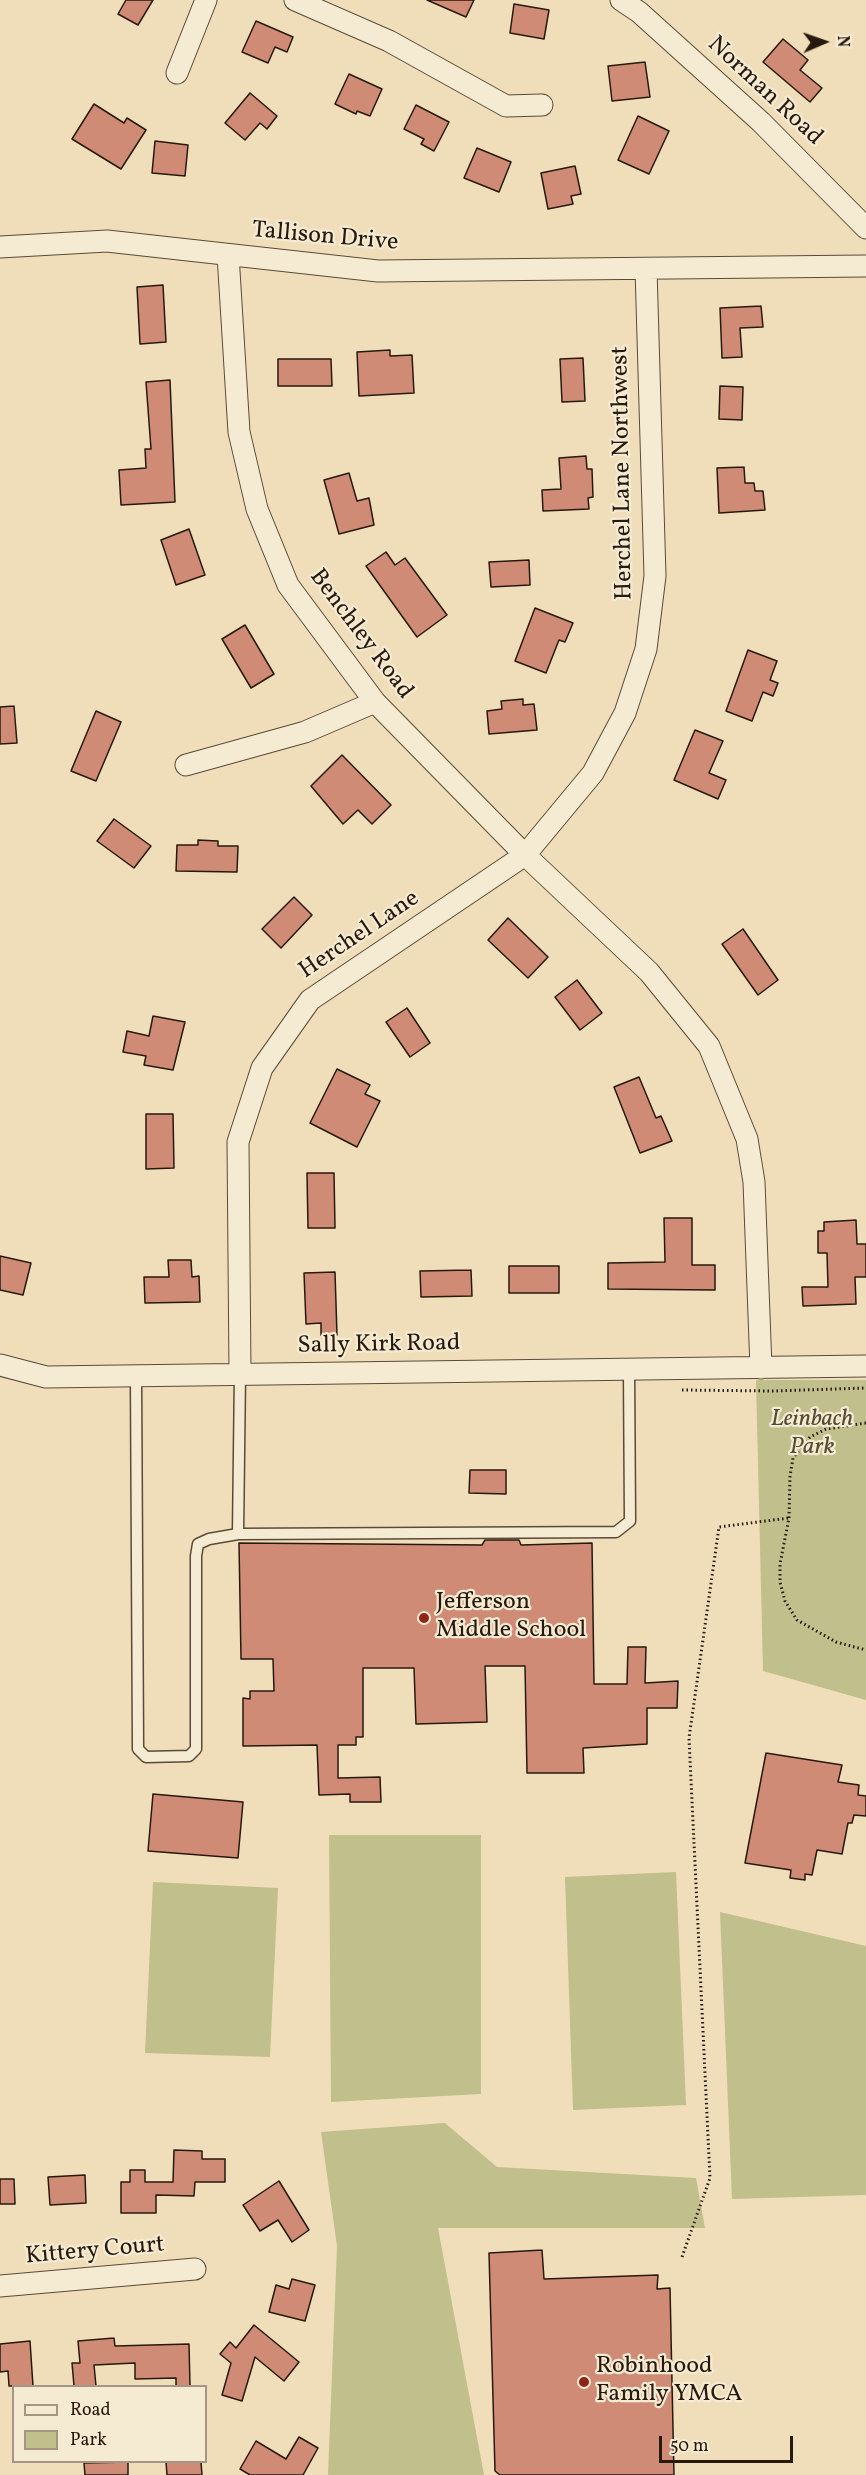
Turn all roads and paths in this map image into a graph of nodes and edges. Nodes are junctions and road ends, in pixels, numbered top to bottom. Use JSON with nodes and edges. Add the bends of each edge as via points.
{"nodes":[{"id":1,"x":206,"y":0,"type":"edge"},
{"id":2,"x":295,"y":0,"type":"edge"},
{"id":3,"x":621,"y":0,"type":"edge"},
{"id":4,"x":177,"y":73,"type":"dead end"},
{"id":5,"x":542,"y":105,"type":"dead end"},
{"id":6,"x":866,"y":228,"type":"edge"},
{"id":7,"x":0,"y":247,"type":"edge"},
{"id":8,"x":228,"y":255,"type":"junction"},
{"id":9,"x":866,"y":266,"type":"edge"},
{"id":10,"x":646,"y":269,"type":"junction"},
{"id":11,"x":375,"y":702,"type":"junction"},
{"id":12,"x":186,"y":765,"type":"dead end"},
{"id":13,"x":525,"y":855,"type":"junction"},
{"id":14,"x":0,"y":1365,"type":"edge"},
{"id":15,"x":866,"y":1366,"type":"edge"},
{"id":16,"x":761,"y":1368,"type":"junction"},
{"id":17,"x":629,"y":1369,"type":"junction"},
{"id":18,"x":240,"y":1373,"type":"junction"},
{"id":19,"x":136,"y":1375,"type":"junction"},
{"id":20,"x":673,"y":1388,"type":"dead end"},
{"id":21,"x":866,"y":1388,"type":"edge"},
{"id":22,"x":866,"y":1423,"type":"edge"},
{"id":23,"x":789,"y":1518,"type":"junction"},
{"id":24,"x":238,"y":1534,"type":"junction"},
{"id":25,"x":866,"y":1650,"type":"edge"},
{"id":26,"x":682,"y":2257,"type":"dead end"},
{"id":27,"x":195,"y":2269,"type":"dead end"},
{"id":28,"x":0,"y":2286,"type":"edge"}],
"edges":[{"from":1,"to":4,"type":"street"},
{"from":2,"to":5,"type":"street","via":[[389,41],[506,106]]},
{"from":3,"to":6,"type":"street","name":"Norman Road","via":[[761,122]]},
{"from":7,"to":8,"type":"street","name":"Tallison Drive","via":[[107,241]]},
{"from":8,"to":10,"type":"street","name":"Tallison Drive","via":[[378,271]]},
{"from":8,"to":11,"type":"street","name":"Benchley Road","via":[[239,432],[257,509],[288,585]]},
{"from":9,"to":10,"type":"street","name":"Tallison Drive"},
{"from":10,"to":13,"type":"street","name":"Herchel Lane Northwest","via":[[655,576],[646,649],[625,713],[593,773]]},
{"from":11,"to":12,"type":"street","via":[[305,732]]},
{"from":11,"to":13,"type":"street","name":"Benchley Road"},
{"from":13,"to":16,"type":"street","name":"Benchley Road","via":[[649,972],[710,1046],[747,1139],[754,1182]]},
{"from":13,"to":18,"type":"street","name":"Herchel Lane","via":[[310,1000],[262,1068],[238,1142]]},
{"from":14,"to":19,"type":"street","name":"Sally Kirk Road","via":[[46,1377]]},
{"from":15,"to":16,"type":"street","name":"Sally Kirk Road"},
{"from":16,"to":17,"type":"street","name":"Sally Kirk Road"},
{"from":17,"to":18,"type":"street","name":"Sally Kirk Road"},
{"from":17,"to":24,"type":"lane","via":[[630,1521],[616,1532]]},
{"from":18,"to":19,"type":"street","name":"Sally Kirk Road"},
{"from":18,"to":24,"type":"lane"},
{"from":19,"to":24,"type":"lane","via":[[138,1749],[146,1757],[189,1756],[196,1749],[195,1556],[198,1544]]},
{"from":20,"to":21,"type":"path"},
{"from":22,"to":23,"type":"path","via":[[826,1429],[810,1437],[799,1449],[790,1476]]},
{"from":23,"to":25,"type":"path","via":[[780,1564],[785,1601],[797,1620],[813,1631]]},
{"from":23,"to":26,"type":"path","via":[[718,1527],[689,1738],[710,2178]]},
{"from":27,"to":28,"type":"street","name":"Kittery Court"}]}
